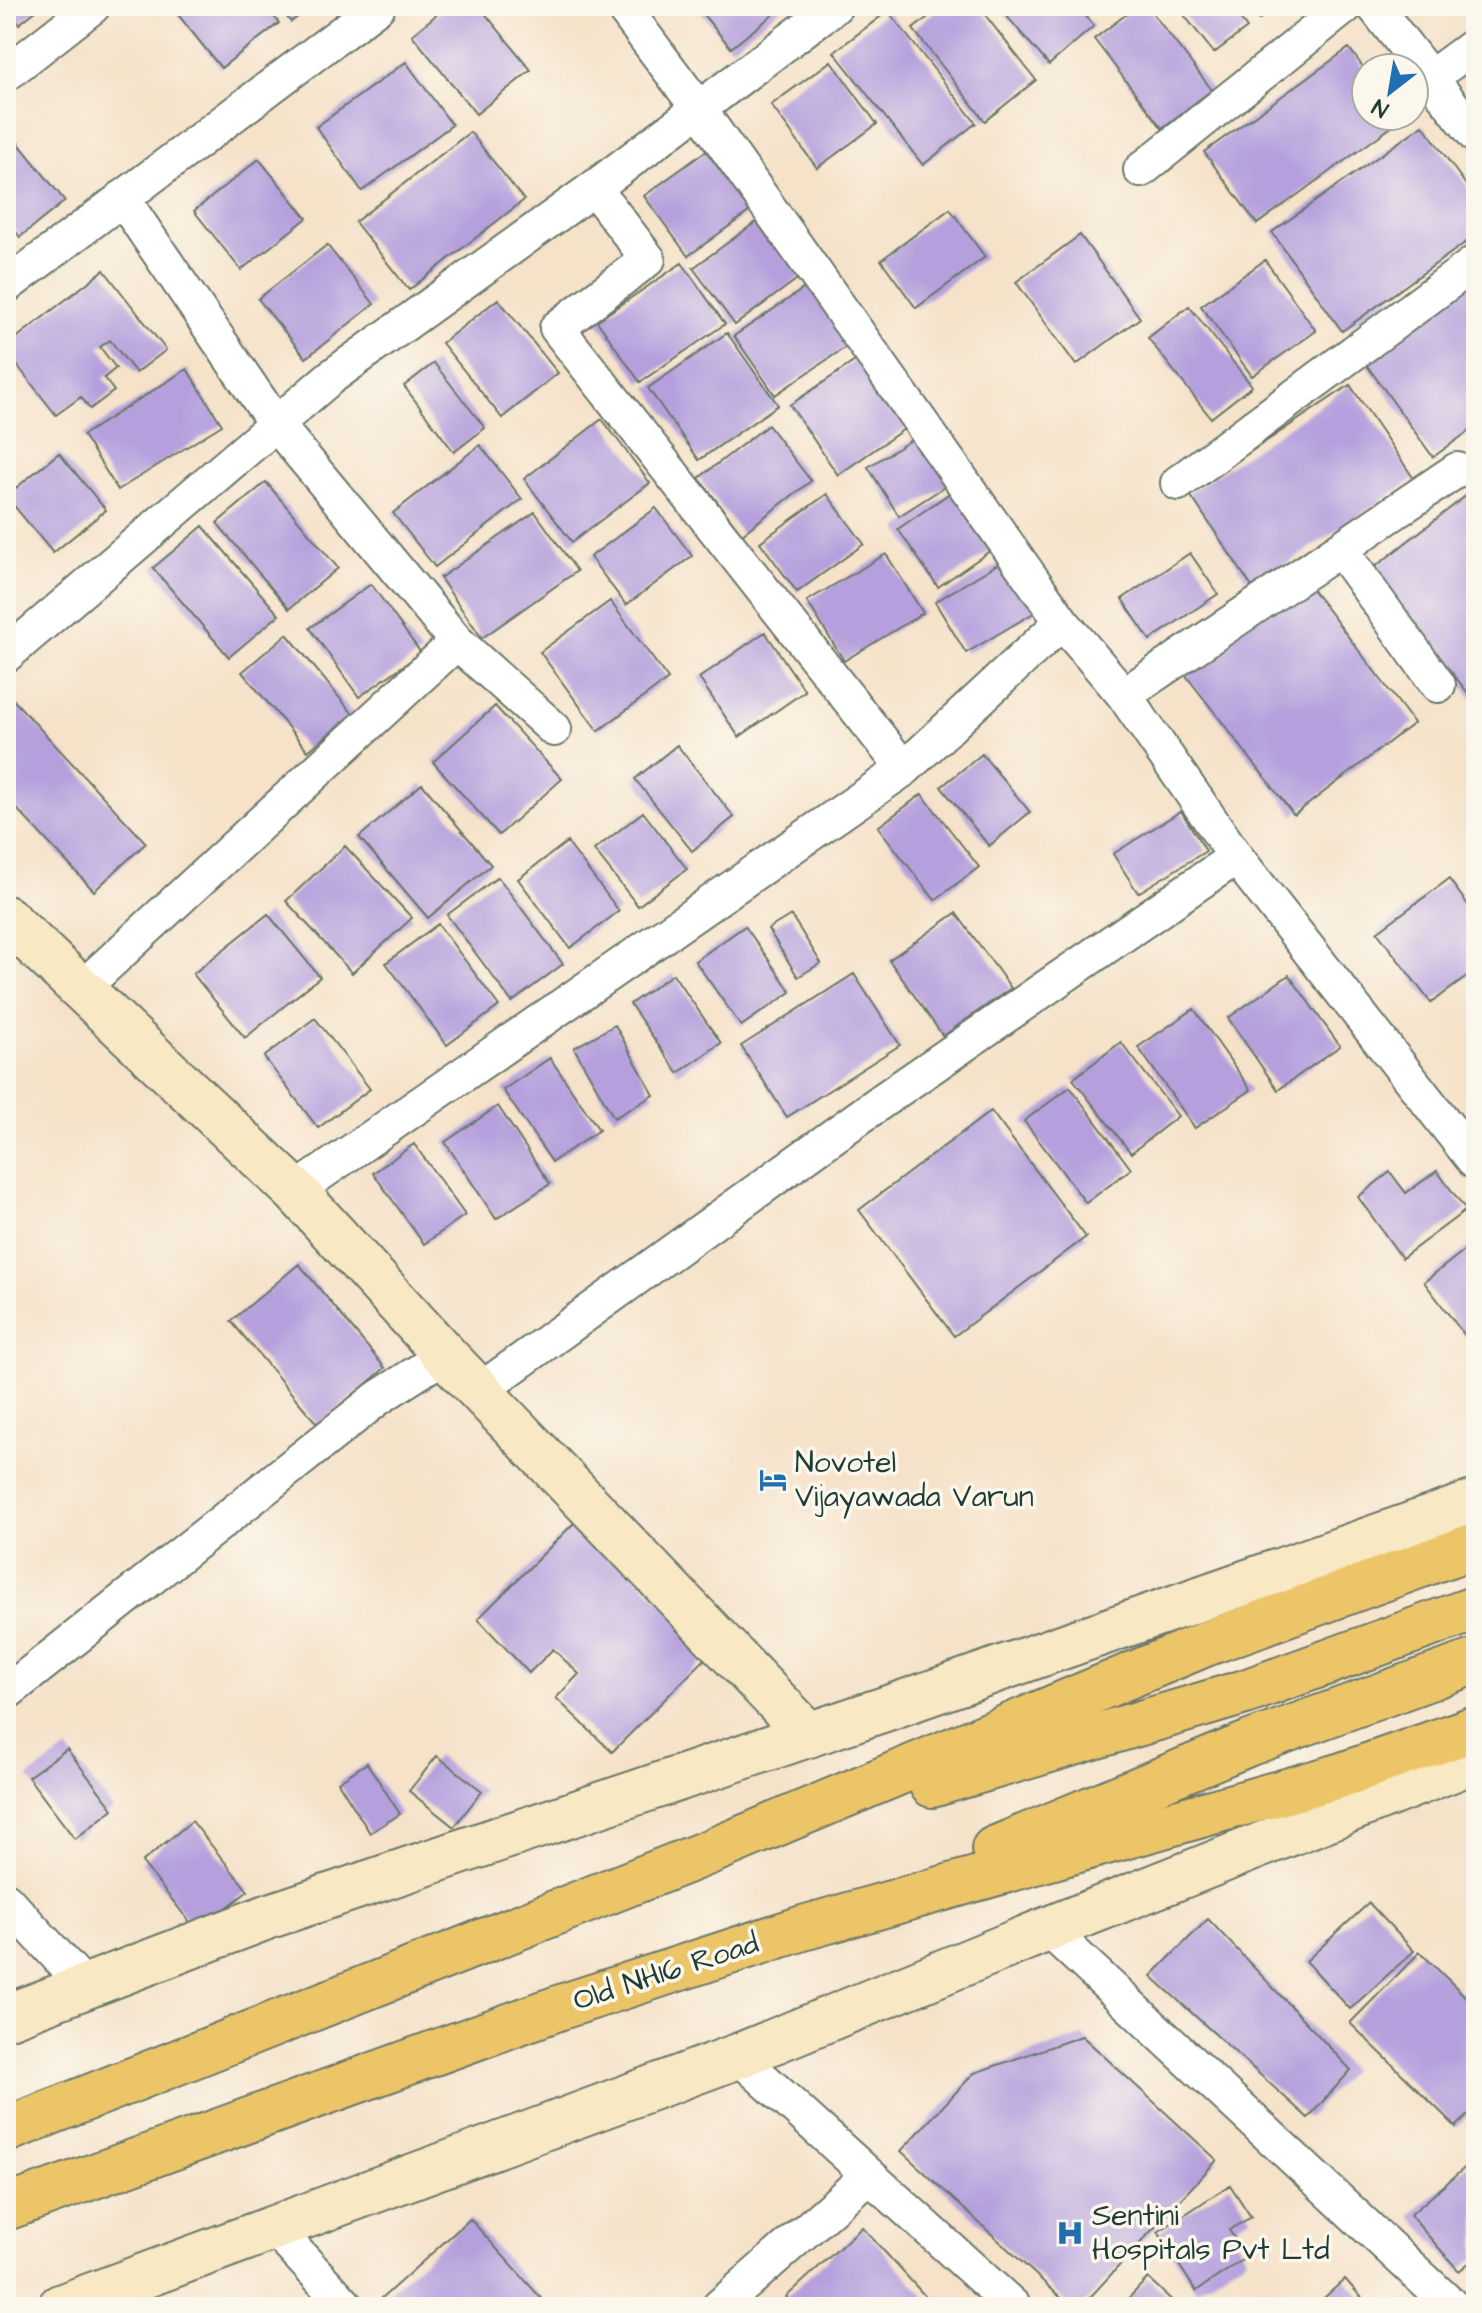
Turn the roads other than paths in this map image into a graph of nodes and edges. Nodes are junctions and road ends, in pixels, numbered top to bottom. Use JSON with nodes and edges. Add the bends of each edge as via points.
{"nodes":[{"id":1,"x":93,"y":6,"type":"edge"},
{"id":2,"x":378,"y":6,"type":"edge"},
{"id":3,"x":622,"y":6,"type":"edge"},
{"id":4,"x":835,"y":6,"type":"edge"},
{"id":5,"x":1346,"y":6,"type":"edge"},
{"id":6,"x":1374,"y":6,"type":"edge"},
{"id":7,"x":1476,"y":44,"type":"edge"},
{"id":8,"x":1410,"y":52,"type":"edge"},
{"id":9,"x":6,"y":74,"type":"edge"},
{"id":10,"x":1430,"y":78,"type":"joint"},
{"id":11,"x":699,"y":109,"type":"junction"},
{"id":12,"x":1476,"y":136,"type":"edge"},
{"id":13,"x":1141,"y":170,"type":"dead end"},
{"id":14,"x":594,"y":188,"type":"junction"},
{"id":15,"x":122,"y":198,"type":"junction"},
{"id":16,"x":1476,"y":262,"type":"edge"},
{"id":17,"x":6,"y":286,"type":"edge"},
{"id":18,"x":275,"y":423,"type":"junction"},
{"id":19,"x":1457,"y":470,"type":"dead end"},
{"id":20,"x":1178,"y":483,"type":"dead end"},
{"id":21,"x":1340,"y":549,"type":"junction"},
{"id":22,"x":1062,"y":622,"type":"junction"},
{"id":23,"x":457,"y":642,"type":"junction"},
{"id":24,"x":6,"y":655,"type":"edge"},
{"id":25,"x":1438,"y":685,"type":"dead end"},
{"id":26,"x":1124,"y":695,"type":"junction"},
{"id":27,"x":554,"y":729,"type":"dead end"},
{"id":28,"x":904,"y":769,"type":"junction"},
{"id":29,"x":1236,"y":857,"type":"junction"},
{"id":30,"x":6,"y":918,"type":"edge"},
{"id":31,"x":81,"y":989,"type":"junction"},
{"id":32,"x":1476,"y":1163,"type":"edge"},
{"id":33,"x":295,"y":1191,"type":"junction"},
{"id":34,"x":445,"y":1355,"type":"junction"},
{"id":35,"x":479,"y":1391,"type":"junction"},
{"id":36,"x":1476,"y":1502,"type":"edge"},
{"id":37,"x":1476,"y":1545,"type":"edge"},
{"id":38,"x":1476,"y":1608,"type":"edge"},
{"id":39,"x":1476,"y":1661,"type":"edge"},
{"id":40,"x":6,"y":1693,"type":"edge"},
{"id":41,"x":1476,"y":1728,"type":"edge"},
{"id":42,"x":809,"y":1735,"type":"junction"},
{"id":43,"x":1476,"y":1760,"type":"edge"},
{"id":44,"x":719,"y":1848,"type":"junction"},
{"id":45,"x":6,"y":1900,"type":"edge"},
{"id":46,"x":803,"y":1928,"type":"junction"},
{"id":47,"x":1048,"y":1929,"type":"junction"},
{"id":48,"x":85,"y":1986,"type":"junction"},
{"id":49,"x":6,"y":2017,"type":"edge"},
{"id":50,"x":738,"y":2056,"type":"junction"},
{"id":51,"x":6,"y":2130,"type":"edge"},
{"id":52,"x":869,"y":2175,"type":"junction"},
{"id":53,"x":6,"y":2208,"type":"edge"},
{"id":54,"x":274,"y":2228,"type":"junction"},
{"id":55,"x":60,"y":2307,"type":"edge"},
{"id":56,"x":347,"y":2307,"type":"edge"},
{"id":57,"x":719,"y":2307,"type":"edge"},
{"id":58,"x":1014,"y":2307,"type":"edge"},
{"id":59,"x":1453,"y":2307,"type":"edge"}],
"edges":[{"from":1,"to":9,"type":"street"},
{"from":2,"to":15,"type":"street"},
{"from":3,"to":11,"type":"street"},
{"from":4,"to":11,"type":"street"},
{"from":5,"to":13,"type":"street"},
{"from":6,"to":8,"type":"street"},
{"from":7,"to":10,"type":"street"},
{"from":10,"to":12,"type":"street"},
{"from":11,"to":14,"type":"street"},
{"from":11,"to":22,"type":"street"},
{"from":14,"to":18,"type":"street"},
{"from":14,"to":28,"type":"street","via":[[648,259],[557,328]]},
{"from":15,"to":17,"type":"street"},
{"from":15,"to":18,"type":"street"},
{"from":16,"to":20,"type":"street"},
{"from":18,"to":23,"type":"street"},
{"from":18,"to":24,"type":"street"},
{"from":19,"to":21,"type":"street"},
{"from":21,"to":25,"type":"street"},
{"from":21,"to":26,"type":"street"},
{"from":22,"to":26,"type":"street"},
{"from":22,"to":28,"type":"street"},
{"from":23,"to":27,"type":"street"},
{"from":23,"to":31,"type":"street"},
{"from":26,"to":29,"type":"street"},
{"from":28,"to":33,"type":"street"},
{"from":29,"to":32,"type":"street"},
{"from":29,"to":35,"type":"street","via":[[886,1098]]},
{"from":30,"to":31,"type":"street"},
{"from":31,"to":33,"type":"street"},
{"from":33,"to":34,"type":"street"},
{"from":34,"to":35,"type":"street"},
{"from":34,"to":40,"type":"street","via":[[378,1398]]},
{"from":35,"to":42,"type":"street"},
{"from":36,"to":42,"type":"street"},
{"from":37,"to":44,"type":"main road","via":[[1205,1644]]},
{"from":38,"to":44,"type":"main road","via":[[1245,1692]]},
{"from":39,"to":46,"type":"main road","via":[[1250,1743]]},
{"from":41,"to":46,"type":"main road","name":"Old NH16 Road","via":[[1339,1776]]},
{"from":42,"to":48,"type":"street","via":[[267,1917]]},
{"from":43,"to":47,"type":"street"},
{"from":44,"to":51,"type":"main road"},
{"from":45,"to":48,"type":"street"},
{"from":46,"to":53,"type":"main road","name":"Old NH16 Road","via":[[561,2007]]},
{"from":47,"to":50,"type":"street"},
{"from":47,"to":59,"type":"street"},
{"from":48,"to":49,"type":"street"},
{"from":50,"to":52,"type":"street"},
{"from":50,"to":54,"type":"street"},
{"from":52,"to":57,"type":"street"},
{"from":52,"to":58,"type":"street"},
{"from":54,"to":55,"type":"street"},
{"from":54,"to":56,"type":"street"}]}
